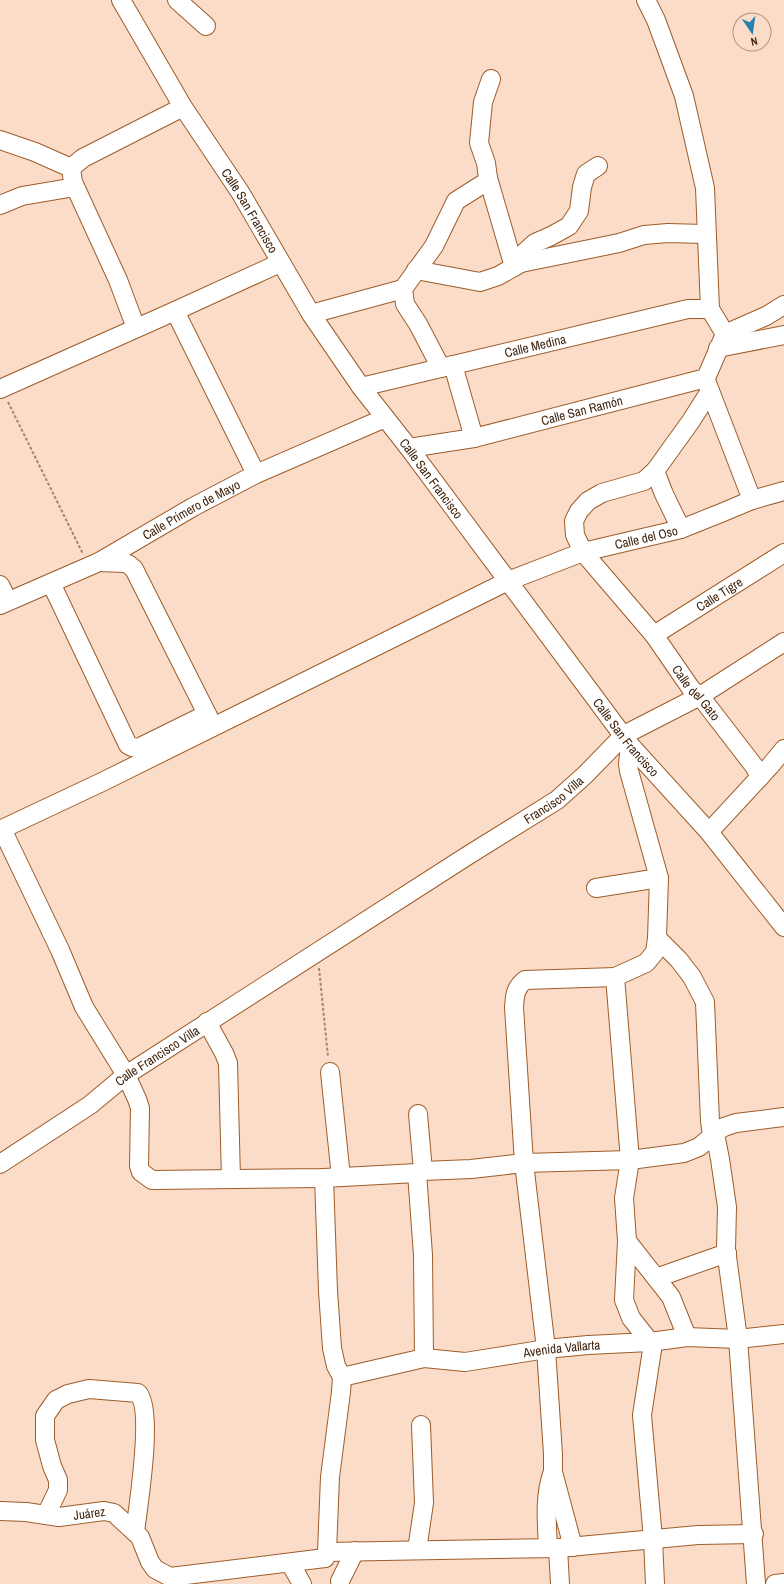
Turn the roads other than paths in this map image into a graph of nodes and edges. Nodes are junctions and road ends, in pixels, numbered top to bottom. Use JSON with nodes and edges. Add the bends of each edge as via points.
{"nodes":[{"id":1,"x":121,"y":0,"type":"edge"},
{"id":2,"x":177,"y":0,"type":"edge"},
{"id":3,"x":646,"y":0,"type":"edge"},
{"id":4,"x":206,"y":26,"type":"dead end"},
{"id":5,"x":490,"y":79,"type":"dead end"},
{"id":6,"x":183,"y":107,"type":"junction"},
{"id":7,"x":0,"y":140,"type":"edge"},
{"id":8,"x":598,"y":166,"type":"dead end"},
{"id":9,"x":71,"y":168,"type":"junction"},
{"id":10,"x":488,"y":178,"type":"junction"},
{"id":11,"x":75,"y":187,"type":"junction"},
{"id":12,"x":0,"y":205,"type":"edge"},
{"id":13,"x":705,"y":234,"type":"junction"},
{"id":14,"x":280,"y":262,"type":"junction"},
{"id":15,"x":517,"y":265,"type":"junction"},
{"id":16,"x":416,"y":270,"type":"junction"},
{"id":17,"x":402,"y":289,"type":"junction"},
{"id":18,"x":784,"y":305,"type":"edge"},
{"id":19,"x":710,"y":309,"type":"junction"},
{"id":20,"x":175,"y":311,"type":"junction"},
{"id":21,"x":311,"y":314,"type":"junction"},
{"id":22,"x":136,"y":328,"type":"junction"},
{"id":23,"x":745,"y":334,"type":"junction"},
{"id":24,"x":784,"y":335,"type":"edge"},
{"id":25,"x":721,"y":341,"type":"junction"},
{"id":26,"x":447,"y":367,"type":"junction"},
{"id":27,"x":708,"y":385,"type":"junction"},
{"id":28,"x":361,"y":387,"type":"junction"},
{"id":29,"x":0,"y":388,"type":"edge"},
{"id":30,"x":385,"y":418,"type":"junction"},
{"id":31,"x":474,"y":438,"type":"junction"},
{"id":32,"x":409,"y":448,"type":"junction"},
{"id":33,"x":655,"y":471,"type":"junction"},
{"id":34,"x":256,"y":474,"type":"junction"},
{"id":35,"x":784,"y":491,"type":"edge"},
{"id":36,"x":752,"y":500,"type":"junction"},
{"id":37,"x":681,"y":528,"type":"junction"},
{"id":38,"x":583,"y":552,"type":"junction"},
{"id":39,"x":784,"y":553,"type":"edge"},
{"id":40,"x":94,"y":565,"type":"junction"},
{"id":41,"x":508,"y":581,"type":"junction"},
{"id":42,"x":51,"y":583,"type":"junction"},
{"id":43,"x":0,"y":585,"type":"edge"},
{"id":44,"x":4,"y":603,"type":"edge"},
{"id":45,"x":654,"y":635,"type":"junction"},
{"id":46,"x":784,"y":642,"type":"edge"},
{"id":47,"x":700,"y":696,"type":"junction"},
{"id":48,"x":210,"y":720,"type":"junction"},
{"id":49,"x":627,"y":740,"type":"junction"},
{"id":50,"x":784,"y":750,"type":"edge"},
{"id":51,"x":760,"y":777,"type":"junction"},
{"id":52,"x":1,"y":829,"type":"edge"},
{"id":53,"x":709,"y":832,"type":"junction"},
{"id":54,"x":659,"y":878,"type":"junction"},
{"id":55,"x":596,"y":888,"type":"dead end"},
{"id":56,"x":784,"y":927,"type":"edge"},
{"id":57,"x":657,"y":938,"type":"junction"},
{"id":58,"x":318,"y":952,"type":"joint"},
{"id":59,"x":615,"y":977,"type":"junction"},
{"id":60,"x":207,"y":1022,"type":"junction"},
{"id":61,"x":330,"y":1072,"type":"road end"},
{"id":62,"x":126,"y":1076,"type":"junction"},
{"id":63,"x":418,"y":1114,"type":"dead end"},
{"id":64,"x":784,"y":1117,"type":"edge"},
{"id":65,"x":715,"y":1134,"type":"junction"},
{"id":66,"x":630,"y":1160,"type":"junction"},
{"id":67,"x":524,"y":1163,"type":"junction"},
{"id":68,"x":0,"y":1164,"type":"edge"},
{"id":69,"x":420,"y":1172,"type":"junction"},
{"id":70,"x":332,"y":1177,"type":"junction"},
{"id":71,"x":231,"y":1179,"type":"junction"},
{"id":72,"x":627,"y":1241,"type":"junction"},
{"id":73,"x":727,"y":1253,"type":"junction"},
{"id":74,"x":656,"y":1278,"type":"junction"},
{"id":75,"x":784,"y":1334,"type":"edge"},
{"id":76,"x":688,"y":1337,"type":"junction"},
{"id":77,"x":738,"y":1339,"type":"junction"},
{"id":78,"x":650,"y":1342,"type":"junction"},
{"id":79,"x":546,"y":1349,"type":"junction"},
{"id":80,"x":424,"y":1358,"type":"junction"},
{"id":81,"x":342,"y":1377,"type":"junction"},
{"id":82,"x":421,"y":1425,"type":"dead end"},
{"id":83,"x":553,"y":1472,"type":"junction"},
{"id":84,"x":0,"y":1511,"type":"edge"},
{"id":85,"x":46,"y":1515,"type":"junction"},
{"id":86,"x":135,"y":1532,"type":"junction"},
{"id":87,"x":754,"y":1534,"type":"junction"},
{"id":88,"x":653,"y":1539,"type":"junction"},
{"id":89,"x":560,"y":1548,"type":"junction"},
{"id":90,"x":417,"y":1550,"type":"junction"},
{"id":91,"x":356,"y":1551,"type":"junction"},
{"id":92,"x":326,"y":1555,"type":"junction"},
{"id":93,"x":290,"y":1563,"type":"junction"},
{"id":94,"x":170,"y":1581,"type":"edge"},
{"id":95,"x":339,"y":1583,"type":"edge"},
{"id":96,"x":784,"y":1583,"type":"edge"},
{"id":97,"x":302,"y":1584,"type":"edge"},
{"id":98,"x":560,"y":1584,"type":"edge"},
{"id":99,"x":655,"y":1584,"type":"edge"},
{"id":100,"x":756,"y":1584,"type":"edge"},
{"id":101,"x":775,"y":1584,"type":"edge"}],
"edges":[{"from":1,"to":6,"type":"street","name":"Calle San Francisco"},
{"from":2,"to":4,"type":"street"},
{"from":3,"to":13,"type":"street","via":[[684,96],[704,188]]},
{"from":5,"to":10,"type":"street","via":[[483,102],[479,143]]},
{"from":6,"to":9,"type":"street","via":[[83,158]]},
{"from":6,"to":14,"type":"street","name":"Calle San Francisco","via":[[240,192]]},
{"from":7,"to":9,"type":"street"},
{"from":8,"to":15,"type":"street","via":[[586,174],[579,211],[569,226],[535,243],[524,253]]},
{"from":9,"to":11,"type":"street"},
{"from":10,"to":15,"type":"street"},
{"from":10,"to":16,"type":"street","via":[[486,182],[456,201],[434,246]]},
{"from":11,"to":12,"type":"street","via":[[22,196]]},
{"from":11,"to":22,"type":"street","via":[[121,287]]},
{"from":13,"to":15,"type":"street","via":[[644,235],[619,243]]},
{"from":13,"to":19,"type":"street"},
{"from":14,"to":20,"type":"street"},
{"from":14,"to":21,"type":"street","name":"Calle San Francisco"},
{"from":15,"to":16,"type":"street","via":[[498,276],[480,282]]},
{"from":16,"to":17,"type":"street"},
{"from":17,"to":21,"type":"street"},
{"from":17,"to":26,"type":"street","via":[[405,304]]},
{"from":18,"to":23,"type":"street"},
{"from":19,"to":25,"type":"street"},
{"from":19,"to":26,"type":"street","name":"Calle Medina","via":[[688,309]]},
{"from":20,"to":22,"type":"street"},
{"from":20,"to":34,"type":"street"},
{"from":21,"to":28,"type":"street","name":"Calle San Francisco"},
{"from":22,"to":29,"type":"street"},
{"from":23,"to":24,"type":"street"},
{"from":23,"to":25,"type":"street"},
{"from":25,"to":27,"type":"street"},
{"from":26,"to":28,"type":"street","name":"Calle Medina"},
{"from":26,"to":31,"type":"street"},
{"from":27,"to":31,"type":"street","name":"Calle San Ramón"},
{"from":27,"to":33,"type":"street","name":"Calle del Gato","via":[[691,421]]},
{"from":27,"to":36,"type":"street"},
{"from":28,"to":30,"type":"street","name":"Calle San Francisco"},
{"from":30,"to":32,"type":"street","name":"Calle San Francisco"},
{"from":30,"to":34,"type":"street","name":"Calle Primero de Mayo"},
{"from":31,"to":32,"type":"street","name":"Calle San Ramón"},
{"from":32,"to":41,"type":"street","name":"Calle San Francisco"},
{"from":33,"to":37,"type":"street"},
{"from":33,"to":38,"type":"street","name":"Calle del Gato","via":[[644,481],[602,493],[588,501],[579,511],[574,521],[575,535]]},
{"from":34,"to":40,"type":"street","name":"Calle Primero de Mayo","via":[[193,507]]},
{"from":35,"to":36,"type":"street","name":"Calle del Oso"},
{"from":36,"to":37,"type":"street","name":"Calle del Oso"},
{"from":37,"to":38,"type":"street","name":"Calle del Oso"},
{"from":38,"to":41,"type":"street","name":"Calle del Oso"},
{"from":38,"to":45,"type":"street","name":"Calle del Gato"},
{"from":39,"to":45,"type":"street","name":"Calle Tigre"},
{"from":40,"to":42,"type":"street","name":"Calle Primero de Mayo"},
{"from":40,"to":48,"type":"street","via":[[128,564],[134,569]]},
{"from":41,"to":48,"type":"street","name":"Calle del Oso"},
{"from":41,"to":49,"type":"street","name":"Calle San Francisco"},
{"from":42,"to":44,"type":"street","name":"Calle Primero de Mayo"},
{"from":42,"to":48,"type":"street","via":[[128,745],[138,748]]},
{"from":43,"to":44,"type":"street"},
{"from":45,"to":47,"type":"street","name":"Calle del Gato","via":[[692,690]]},
{"from":46,"to":47,"type":"street","name":"Francisco Villa"},
{"from":47,"to":49,"type":"street","name":"Francisco Villa"},
{"from":47,"to":51,"type":"street","name":"Calle del Gato"},
{"from":48,"to":52,"type":"street","via":[[102,782]]},
{"from":49,"to":53,"type":"street","name":"Calle San Francisco"},
{"from":49,"to":54,"type":"street","via":[[629,771]]},
{"from":49,"to":58,"type":"street","name":"Francisco Villa","via":[[557,800]]},
{"from":50,"to":51,"type":"street"},
{"from":51,"to":53,"type":"street"},
{"from":52,"to":62,"type":"street","via":[[60,950],[84,1007]]},
{"from":53,"to":56,"type":"street","name":"Calle San Francisco"},
{"from":54,"to":55,"type":"street"},
{"from":54,"to":57,"type":"street"},
{"from":57,"to":59,"type":"street","via":[[655,952],[646,962]]},
{"from":57,"to":65,"type":"street","via":[[692,977],[705,1002],[710,1121]]},
{"from":58,"to":60,"type":"street","name":"Calle Francisco Villa"},
{"from":59,"to":66,"type":"street"},
{"from":59,"to":67,"type":"street","via":[[525,980],[518,985],[514,1007]]},
{"from":60,"to":62,"type":"street","name":"Calle Francisco Villa"},
{"from":60,"to":71,"type":"street","via":[[228,1063]]},
{"from":61,"to":70,"type":"street"},
{"from":62,"to":68,"type":"street","name":"Calle Francisco Villa","via":[[90,1105]]},
{"from":62,"to":71,"type":"street","via":[[140,1108],[141,1172],[152,1180]]},
{"from":63,"to":69,"type":"street"},
{"from":64,"to":65,"type":"street","via":[[736,1123]]},
{"from":65,"to":66,"type":"street","via":[[700,1147],[684,1153]]},
{"from":65,"to":73,"type":"street","via":[[727,1207]]},
{"from":66,"to":67,"type":"street"},
{"from":66,"to":72,"type":"street","via":[[624,1198]]},
{"from":67,"to":69,"type":"street"},
{"from":67,"to":79,"type":"street"},
{"from":69,"to":70,"type":"street"},
{"from":69,"to":80,"type":"street"},
{"from":70,"to":71,"type":"street"},
{"from":70,"to":81,"type":"street","via":[[328,1291],[332,1348],[336,1366]]},
{"from":72,"to":74,"type":"street"},
{"from":72,"to":78,"type":"street","via":[[624,1300],[631,1318]]},
{"from":73,"to":74,"type":"street"},
{"from":73,"to":77,"type":"street"},
{"from":74,"to":76,"type":"street","via":[[671,1297]]},
{"from":75,"to":77,"type":"street","name":"Avenida Vallarta"},
{"from":76,"to":77,"type":"street","name":"Avenida Vallarta"},
{"from":76,"to":78,"type":"street","name":"Avenida Vallarta"},
{"from":77,"to":87,"type":"street"},
{"from":78,"to":79,"type":"street","name":"Avenida Vallarta"},
{"from":78,"to":88,"type":"street","via":[[652,1355],[642,1415]]},
{"from":79,"to":80,"type":"street","name":"Avenida Vallarta","via":[[465,1362]]},
{"from":79,"to":83,"type":"street"},
{"from":80,"to":81,"type":"street","name":"Avenida Vallarta"},
{"from":81,"to":92,"type":"street","via":[[330,1477]]},
{"from":82,"to":90,"type":"street","via":[[424,1503]]},
{"from":83,"to":89,"type":"street"},
{"from":83,"to":89,"type":"street","via":[[547,1500]]},
{"from":84,"to":85,"type":"street","name":"Juárez"},
{"from":85,"to":86,"type":"street","name":"Juárez","via":[[66,1517],[109,1511]]},
{"from":85,"to":86,"type":"street","via":[[58,1490],[58,1480],[45,1440],[45,1416],[56,1400],[89,1389],[138,1393],[144,1406],[144,1439]]},
{"from":86,"to":94,"type":"street","name":"Juárez","via":[[143,1542],[155,1569]]},
{"from":87,"to":88,"type":"street"},
{"from":87,"to":100,"type":"street"},
{"from":88,"to":89,"type":"street"},
{"from":88,"to":99,"type":"street"},
{"from":89,"to":90,"type":"street"},
{"from":89,"to":98,"type":"street"},
{"from":90,"to":91,"type":"street"},
{"from":91,"to":92,"type":"street"},
{"from":91,"to":95,"type":"street"},
{"from":92,"to":93,"type":"street"},
{"from":92,"to":95,"type":"street"},
{"from":93,"to":94,"type":"street"},
{"from":93,"to":97,"type":"street"},
{"from":96,"to":101,"type":"street"}]}
